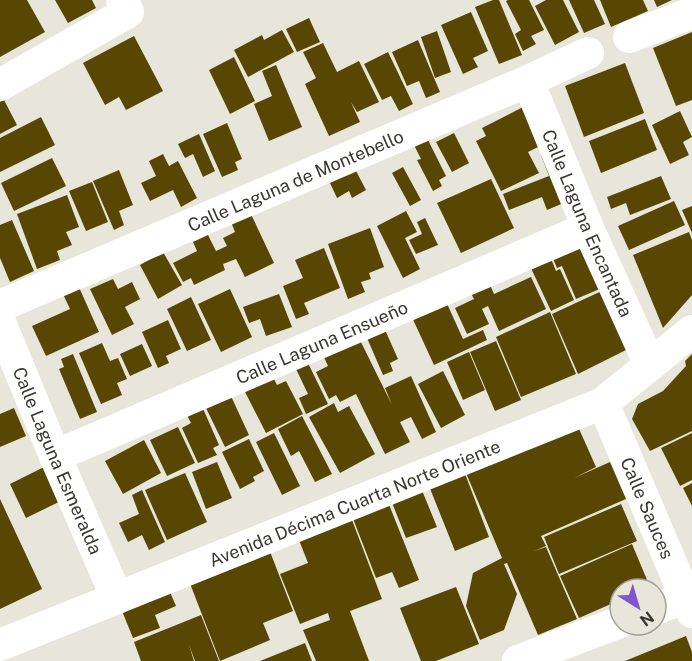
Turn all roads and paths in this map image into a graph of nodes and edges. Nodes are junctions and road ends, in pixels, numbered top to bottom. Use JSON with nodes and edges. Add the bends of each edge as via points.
{"nodes":[{"id":1,"x":122,"y":0,"type":"edge"},
{"id":2,"x":692,"y":13,"type":"edge"},
{"id":3,"x":629,"y":37,"type":"dead end"},
{"id":4,"x":588,"y":53,"type":"dead end"},
{"id":5,"x":528,"y":81,"type":"junction"},
{"id":6,"x":0,"y":85,"type":"edge"},
{"id":7,"x":588,"y":228,"type":"junction"},
{"id":8,"x":0,"y":306,"type":"edge"},
{"id":9,"x":0,"y":322,"type":"edge"},
{"id":10,"x":692,"y":331,"type":"edge"},
{"id":11,"x":650,"y":365,"type":"junction"},
{"id":12,"x":11,"y":381,"type":"edge"},
{"id":13,"x":603,"y":403,"type":"junction"},
{"id":14,"x":55,"y":456,"type":"junction"},
{"id":15,"x":117,"y":598,"type":"junction"},
{"id":16,"x":689,"y":605,"type":"edge"},
{"id":17,"x":668,"y":608,"type":"edge"},
{"id":18,"x":608,"y":627,"type":"edge"},
{"id":19,"x":0,"y":645,"type":"edge"},
{"id":20,"x":518,"y":661,"type":"edge"}],
"edges":[{"from":1,"to":6,"type":"street","via":[[129,12]]},
{"from":2,"to":3,"type":"street"},
{"from":4,"to":5,"type":"street","name":"Calle Laguna de Montebello"},
{"from":5,"to":7,"type":"street","name":"Calle Laguna Encantada"},
{"from":5,"to":8,"type":"street","name":"Calle Laguna de Montebello"},
{"from":7,"to":11,"type":"street","name":"Calle Laguna Encantada"},
{"from":7,"to":14,"type":"street","name":"Calle Laguna Ensueño"},
{"from":9,"to":12,"type":"street","name":"Calle Laguna Esmeralda"},
{"from":10,"to":11,"type":"street","name":"Avenida Décima Cuarta Norte Oriente"},
{"from":11,"to":13,"type":"street","name":"Avenida Décima Cuarta Norte Oriente"},
{"from":12,"to":14,"type":"street","name":"Calle Laguna Esmeralda"},
{"from":13,"to":15,"type":"street","name":"Avenida Décima Cuarta Norte Oriente"},
{"from":13,"to":16,"type":"street","name":"Calle Sauces"},
{"from":14,"to":15,"type":"street","name":"Calle Laguna Esmeralda"},
{"from":15,"to":19,"type":"street","name":"Avenida Décima Cuarta Norte Oriente"},
{"from":16,"to":17,"type":"street"},
{"from":18,"to":20,"type":"street"}]}
